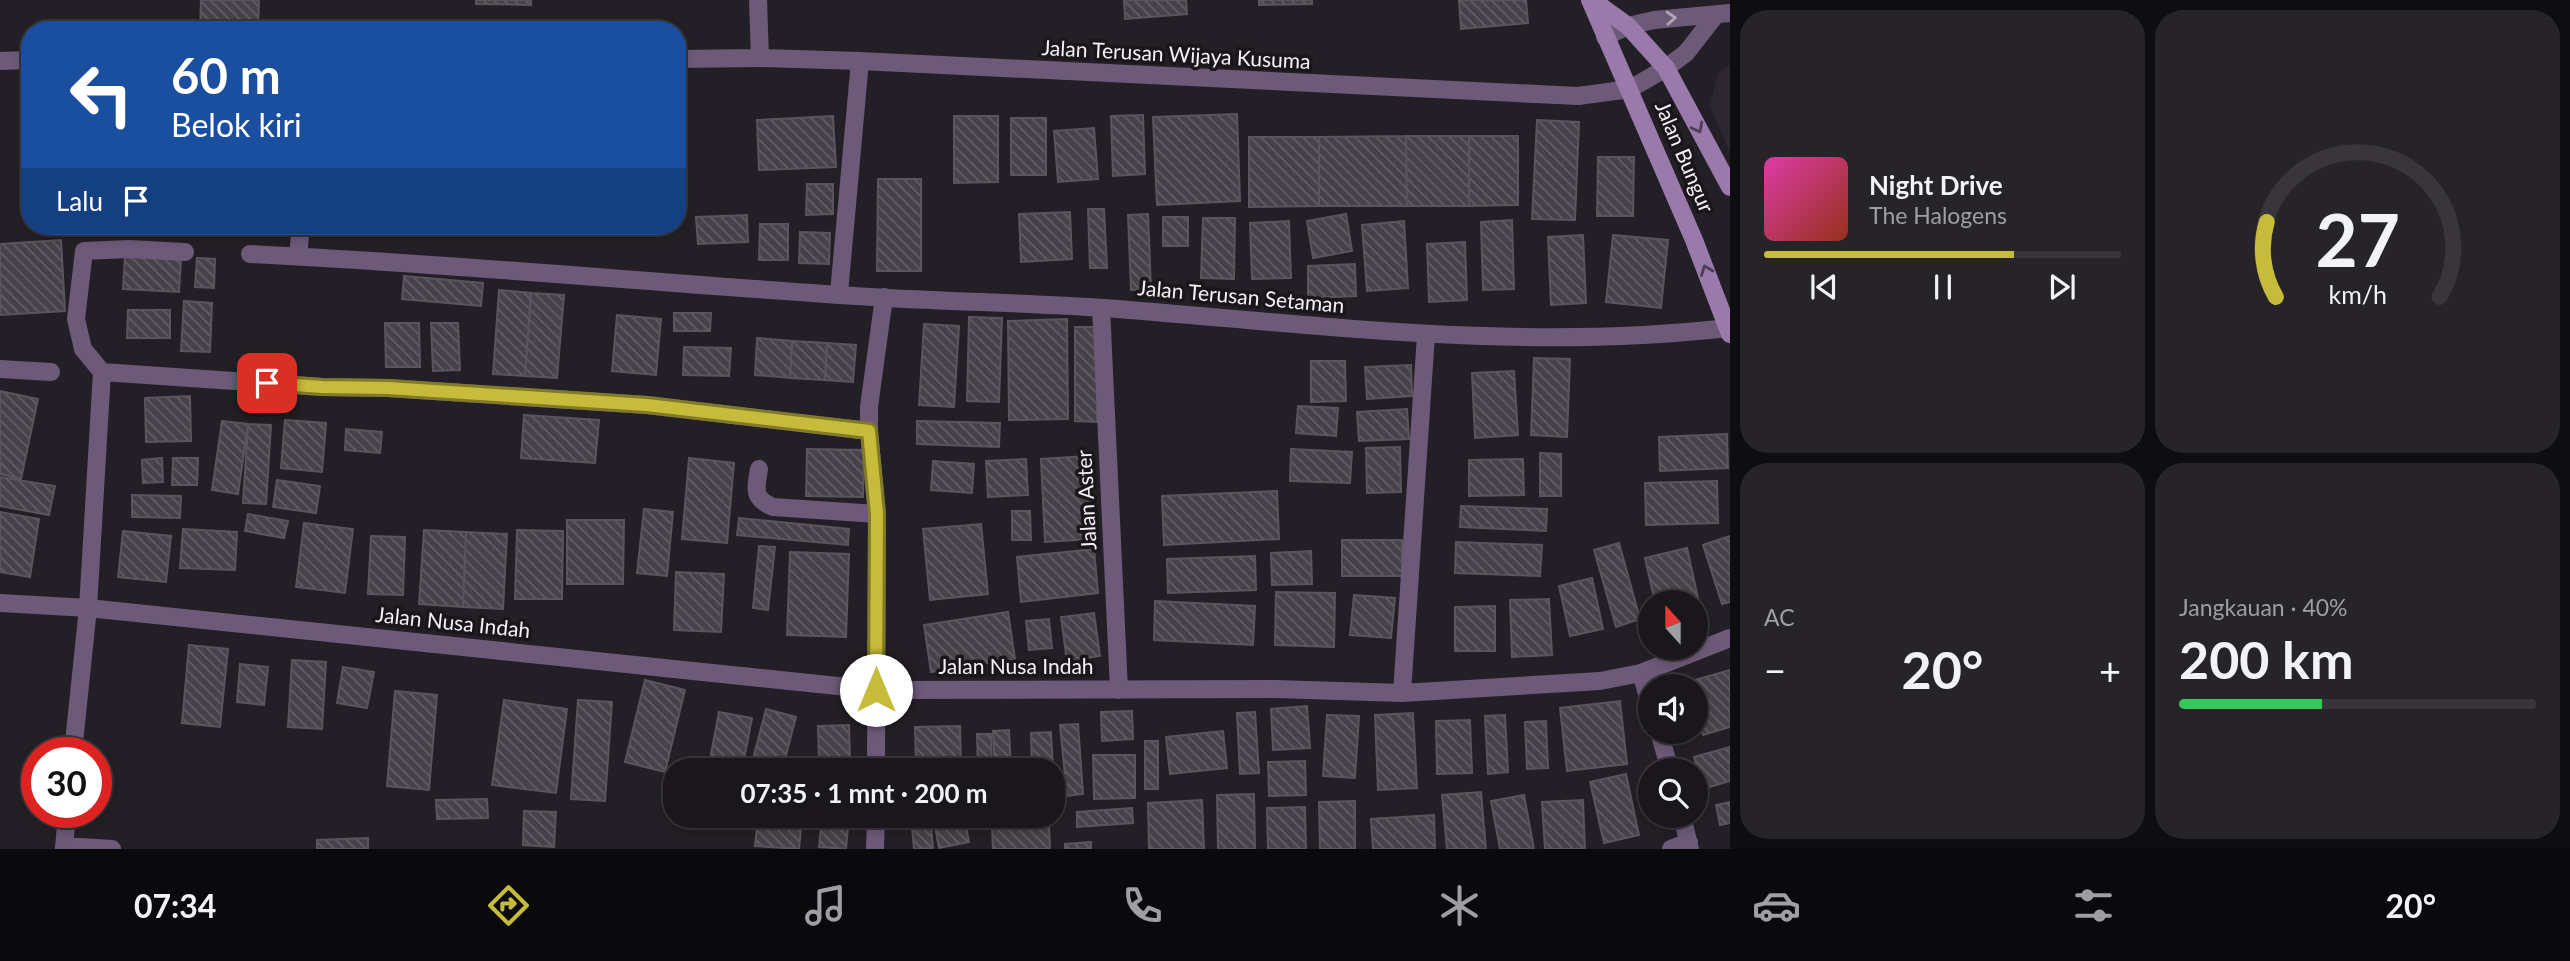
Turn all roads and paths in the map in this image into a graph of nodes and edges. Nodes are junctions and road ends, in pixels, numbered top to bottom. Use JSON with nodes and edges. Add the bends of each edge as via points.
{"nodes":[{"id":1,"x":758,"y":0,"type":"edge"},
{"id":2,"x":1591,"y":0,"type":"edge"},
{"id":3,"x":1723,"y":14,"type":"edge"},
{"id":4,"x":1628,"y":26,"type":"junction"},
{"id":5,"x":1605,"y":37,"type":"junction"},
{"id":6,"x":760,"y":58,"type":"junction"},
{"id":7,"x":21,"y":60,"type":"edge"},
{"id":8,"x":686,"y":60,"type":"edge"},
{"id":9,"x":0,"y":61,"type":"edge"},
{"id":10,"x":860,"y":61,"type":"junction"},
{"id":11,"x":1667,"y":68,"type":"junction"},
{"id":12,"x":1630,"y":89,"type":"junction"},
{"id":13,"x":1730,"y":187,"type":"edge"},
{"id":14,"x":300,"y":235,"type":"edge"},
{"id":15,"x":185,"y":252,"type":"dead end"},
{"id":16,"x":250,"y":254,"type":"dead end"},
{"id":17,"x":298,"y":256,"type":"junction"},
{"id":18,"x":839,"y":293,"type":"junction"},
{"id":19,"x":884,"y":298,"type":"junction"},
{"id":20,"x":1101,"y":308,"type":"junction"},
{"id":21,"x":1729,"y":331,"type":"edge"},
{"id":22,"x":1426,"y":335,"type":"junction"},
{"id":23,"x":0,"y":369,"type":"edge"},
{"id":24,"x":51,"y":372,"type":"dead end"},
{"id":25,"x":102,"y":372,"type":"junction"},
{"id":26,"x":869,"y":431,"type":"junction"},
{"id":27,"x":759,"y":469,"type":"dead end"},
{"id":28,"x":877,"y":514,"type":"junction"},
{"id":29,"x":0,"y":603,"type":"edge"},
{"id":30,"x":88,"y":608,"type":"junction"},
{"id":31,"x":1730,"y":638,"type":"edge"},
{"id":32,"x":1641,"y":673,"type":"joint"},
{"id":33,"x":876,"y":690,"type":"junction"},
{"id":34,"x":1119,"y":690,"type":"junction"},
{"id":35,"x":1402,"y":693,"type":"junction"},
{"id":36,"x":75,"y":737,"type":"edge"},
{"id":37,"x":876,"y":758,"type":"edge"},
{"id":38,"x":66,"y":828,"type":"edge"},
{"id":39,"x":876,"y":828,"type":"edge"},
{"id":40,"x":1685,"y":828,"type":"edge"},
{"id":41,"x":1690,"y":845,"type":"edge"},
{"id":42,"x":64,"y":847,"type":"edge"},
{"id":43,"x":111,"y":849,"type":"edge"},
{"id":44,"x":875,"y":849,"type":"edge"},
{"id":45,"x":1671,"y":849,"type":"edge"}],
"edges":[{"from":1,"to":6,"type":"street"},
{"from":2,"to":4,"type":"main road","name":"Jalan Bungur"},
{"from":2,"to":5,"type":"main road","name":"Jalan Bungur"},
{"from":4,"to":3,"type":"street","one_way":true},
{"from":3,"to":11,"type":"street","name":"Jalan Terusan Wijaya Kusuma"},
{"from":4,"to":5,"type":"street"},
{"from":4,"to":11,"type":"main road","name":"Jalan Bungur"},
{"from":5,"to":12,"type":"main road","name":"Jalan Bungur"},
{"from":6,"to":8,"type":"street","name":"Jalan Terusan Wijaya Kusuma"},
{"from":6,"to":10,"type":"street","name":"Jalan Terusan Wijaya Kusuma"},
{"from":7,"to":9,"type":"street"},
{"from":10,"to":12,"type":"street","name":"Jalan Terusan Wijaya Kusuma","via":[[1565,95]]},
{"from":10,"to":18,"type":"street"},
{"from":11,"to":12,"type":"street","name":"Jalan Terusan Wijaya Kusuma"},
{"from":11,"to":13,"type":"main road","name":"Jalan Bungur","one_way":true},
{"from":21,"to":12,"type":"main road","name":"Jalan Bungur","one_way":true},
{"from":14,"to":17,"type":"street"},
{"from":15,"to":25,"type":"street","via":[[84,251],[76,319],[83,349]]},
{"from":16,"to":17,"type":"street","name":"Jalan Terusan Setaman"},
{"from":17,"to":18,"type":"street","name":"Jalan Terusan Setaman"},
{"from":18,"to":19,"type":"street","name":"Jalan Terusan Setaman"},
{"from":19,"to":20,"type":"street","name":"Jalan Terusan Setaman"},
{"from":19,"to":26,"type":"street"},
{"from":20,"to":22,"type":"street","name":"Jalan Terusan Setaman"},
{"from":20,"to":34,"type":"street","name":"Jalan Aster"},
{"from":21,"to":22,"type":"street","name":"Jalan Terusan Setaman","via":[[1554,339]]},
{"from":22,"to":35,"type":"street"},
{"from":23,"to":24,"type":"street"},
{"from":25,"to":26,"type":"street","via":[[647,405]]},
{"from":25,"to":30,"type":"street"},
{"from":26,"to":28,"type":"street"},
{"from":27,"to":28,"type":"street","via":[[756,490],[763,503],[773,507]]},
{"from":28,"to":33,"type":"street"},
{"from":29,"to":30,"type":"street","name":"Jalan Nusa Indah"},
{"from":30,"to":33,"type":"street","name":"Jalan Nusa Indah"},
{"from":30,"to":36,"type":"street"},
{"from":31,"to":32,"type":"street","name":"Jalan Nusa Indah"},
{"from":32,"to":35,"type":"street","name":"Jalan Nusa Indah","via":[[1600,681]]},
{"from":33,"to":34,"type":"street","name":"Jalan Nusa Indah"},
{"from":33,"to":37,"type":"street"},
{"from":34,"to":35,"type":"street","name":"Jalan Nusa Indah"},
{"from":38,"to":42,"type":"street"},
{"from":39,"to":44,"type":"street"},
{"from":40,"to":41,"type":"street"},
{"from":41,"to":45,"type":"street"},
{"from":42,"to":43,"type":"street"}]}
